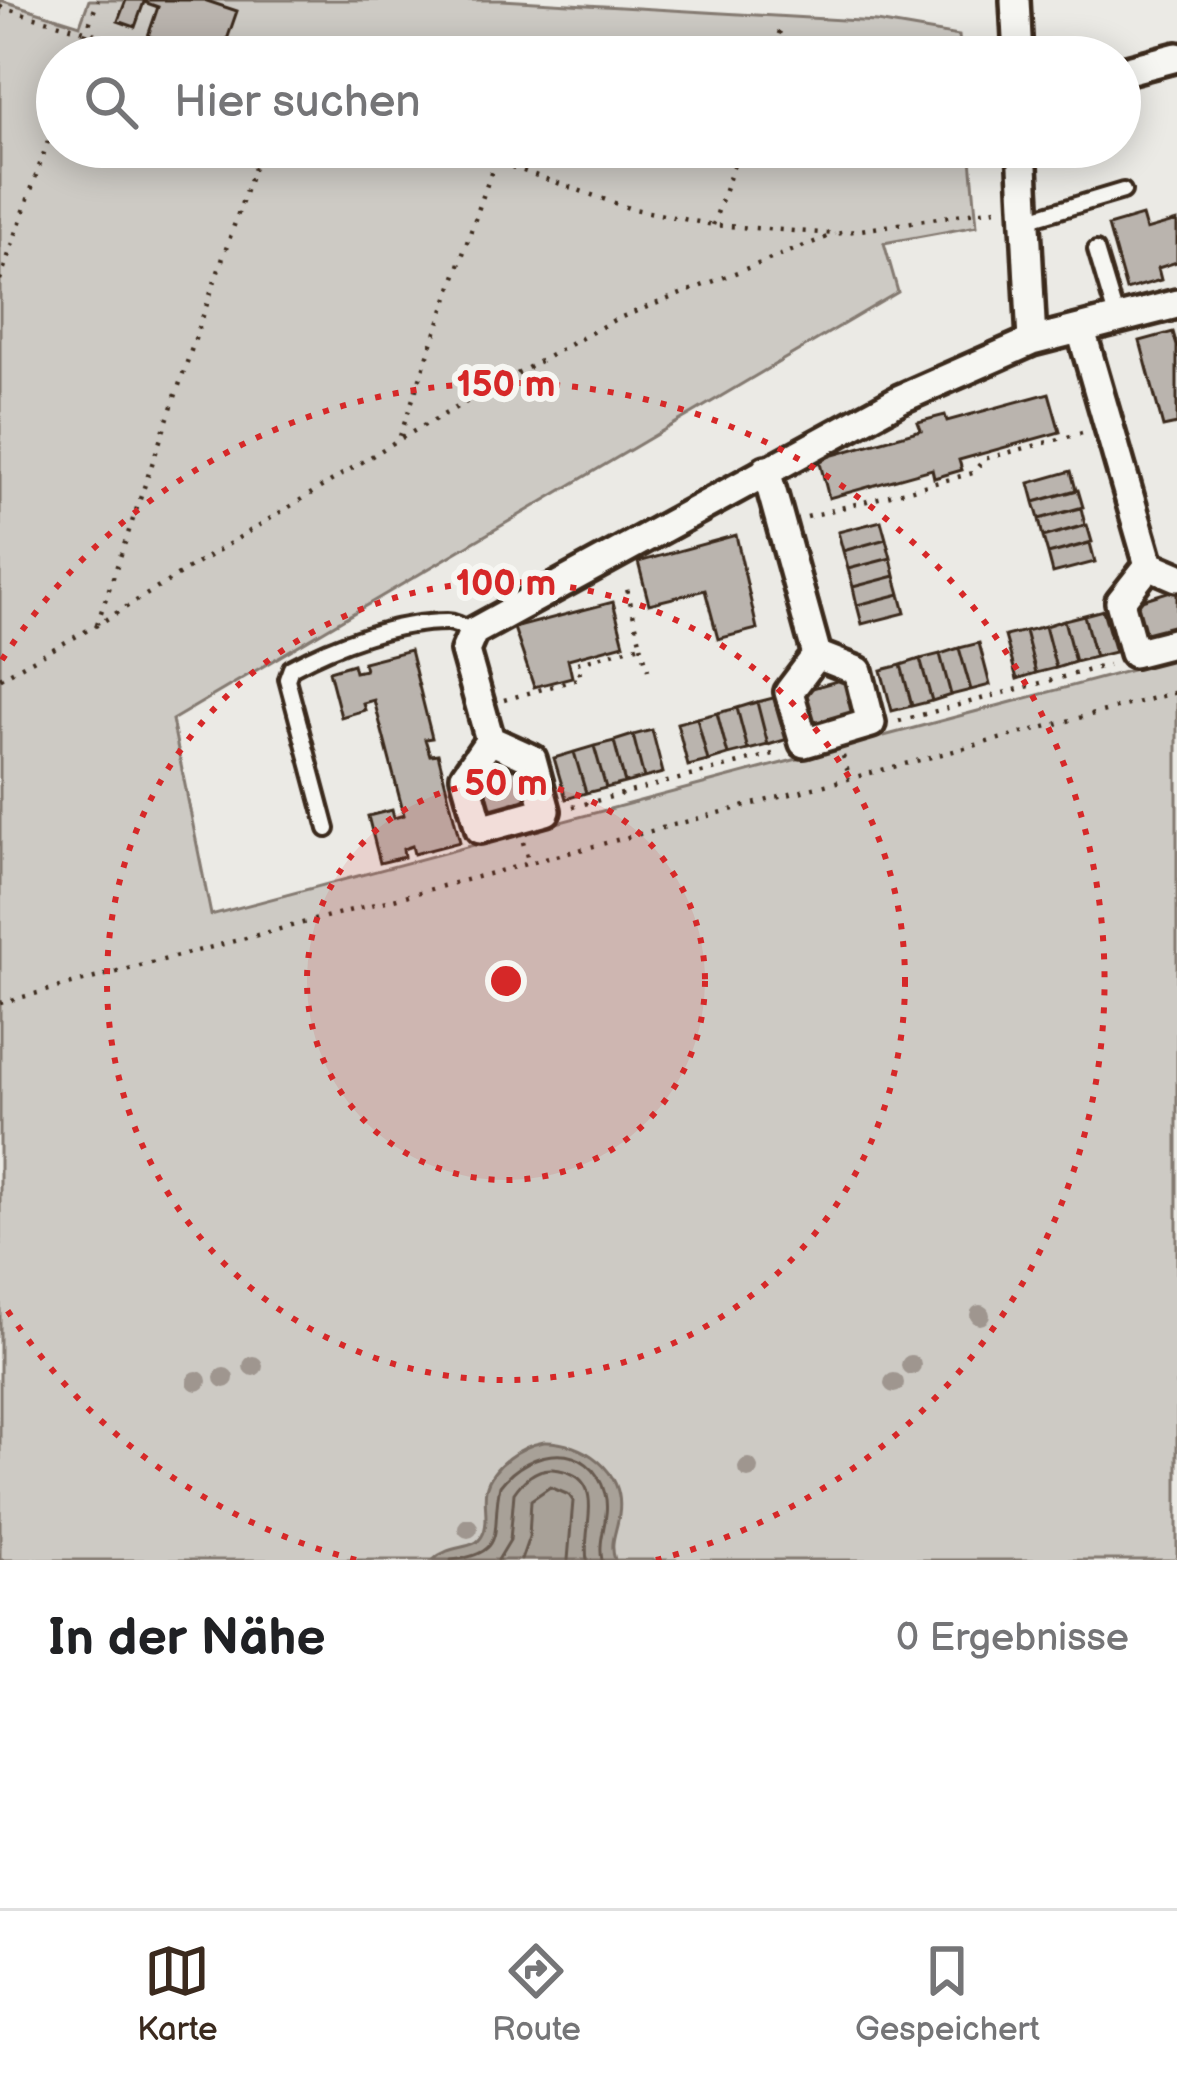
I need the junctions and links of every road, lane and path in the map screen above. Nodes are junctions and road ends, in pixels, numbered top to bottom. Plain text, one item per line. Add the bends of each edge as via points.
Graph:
1 (98, 0) edge
2 (1015, 0) edge
3 (0, 8) edge
4 (542, 26) dead end
5 (781, 28) dead end
6 (86, 33) junction
7 (85, 36) edge
8 (97, 36) edge
9 (538, 36) edge
10 (778, 36) edge
11 (1017, 36) edge
12 (1177, 57) edge
13 (1141, 66) edge
14 (39, 168) edge
15 (254, 168) edge
16 (493, 168) edge
17 (518, 168) edge
18 (733, 168) edge
19 (1023, 168) edge
20 (1123, 191) dead end
21 (1025, 212) junction
22 (713, 225) junction
23 (836, 234) junction
24 (1096, 250) dead end
25 (0, 280) edge
26 (1177, 304) edge
27 (1117, 320) junction
28 (1081, 330) junction
29 (1031, 340) junction
30 (1109, 425) junction
31 (398, 440) junction
32 (766, 470) junction
33 (781, 524) junction
34 (618, 552) junction
35 (1149, 565) junction
36 (1177, 578) edge
37 (97, 625) junction
38 (473, 632) junction
39 (1177, 642) edge
40 (641, 645) junction
41 (1134, 653) junction
42 (817, 655) junction
43 (648, 670) dead end
44 (0, 678) edge
45 (1177, 692) edge
46 (481, 707) junction
47 (871, 723) junction
48 (490, 740) junction
49 (804, 742) junction
50 (546, 811) junction
51 (327, 829) dead end
52 (0, 1004) edge

1 - 6 path
2 - 11 street
3 - 6 path
4 - 9 path
5 - 10 path
6 - 7 path
6 - 8 path
12 - 13 street
14 - 25 path
15 - 37 path
16 - 31 path
17 - 22 path via 629,208
18 - 22 path
19 - 21 street
20 - 21 lane
21 - 23 path
21 - 29 street
22 - 23 path
23 - 31 path via 614,320
24 - 27 lane
26 - 27 street
27 - 28 street
28 - 29 street
28 - 30 street
29 - 32 street
30 - 33 path
30 - 35 street
31 - 37 path
32 - 33 street
32 - 34 street
33 - 42 street
34 - 38 street
34 - 40 path
35 - 36 street
35 - 41 street via 1120,602
37 - 44 path
38 - 46 street via 465,651
38 - 51 lane via 452,621 397,629 291,668 287,679
39 - 41 street
40 - 43 path
40 - 46 path via 577,663 581,678
41 - 47 path via 932,713
42 - 47 street via 858,671
42 - 49 street via 789,692
45 - 52 path
46 - 48 street
47 - 49 street
48 - 50 street via 532,760
48 - 50 street via 465,776 480,829
49 - 50 path

